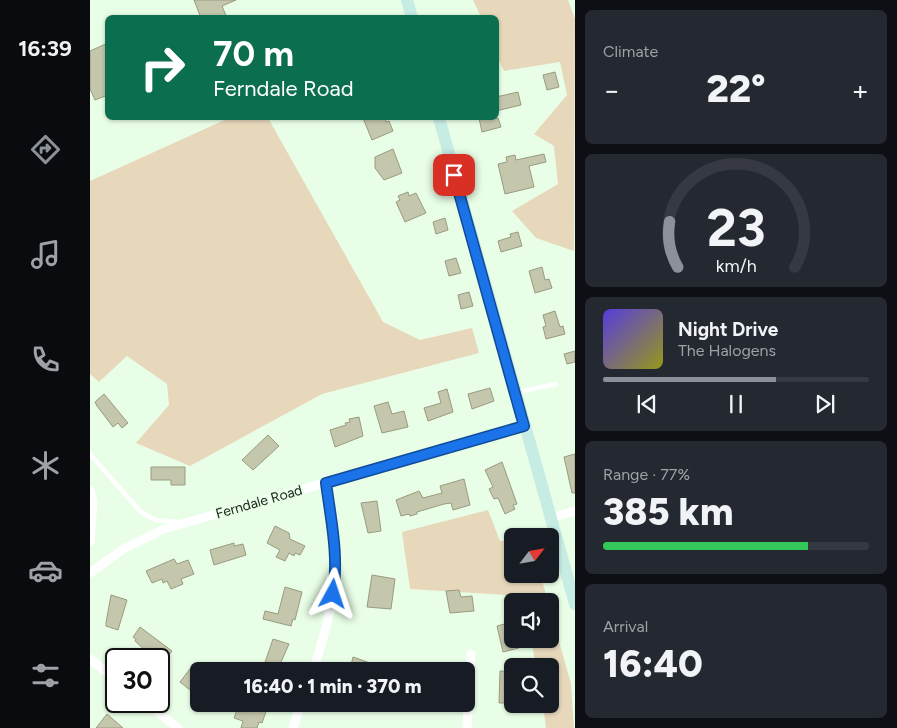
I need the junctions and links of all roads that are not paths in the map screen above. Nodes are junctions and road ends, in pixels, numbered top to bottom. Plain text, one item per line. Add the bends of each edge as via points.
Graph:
1 (407, 0) edge
2 (411, 15) edge
3 (440, 120) edge
4 (556, 384) dead end
5 (515, 393) junction
6 (524, 426) junction
7 (90, 454) edge
8 (326, 483) junction
9 (90, 490) edge
10 (574, 511) edge
11 (550, 518) junction
12 (186, 523) junction
13 (90, 542) edge
14 (90, 573) edge
15 (574, 604) edge
16 (471, 654) dead end
17 (90, 659) edge
18 (316, 662) edge
19 (105, 671) edge
20 (298, 712) edge
21 (159, 713) edge
22 (178, 728) edge
23 (293, 728) edge
24 (467, 728) edge

1 - 2 main road
3 - 5 main road
4 - 5 lane
5 - 6 main road
6 - 8 street, Ferndale Road
6 - 11 main road
7 - 12 lane via 140,511 155,520
8 - 12 street, Ferndale Road
8 - 18 street via 335,577
9 - 13 street via 93,502
10 - 11 street
11 - 15 main road
12 - 14 street, Ferndale Road via 164,529 125,548
16 - 24 street
17 - 19 street
20 - 23 street
21 - 22 street

